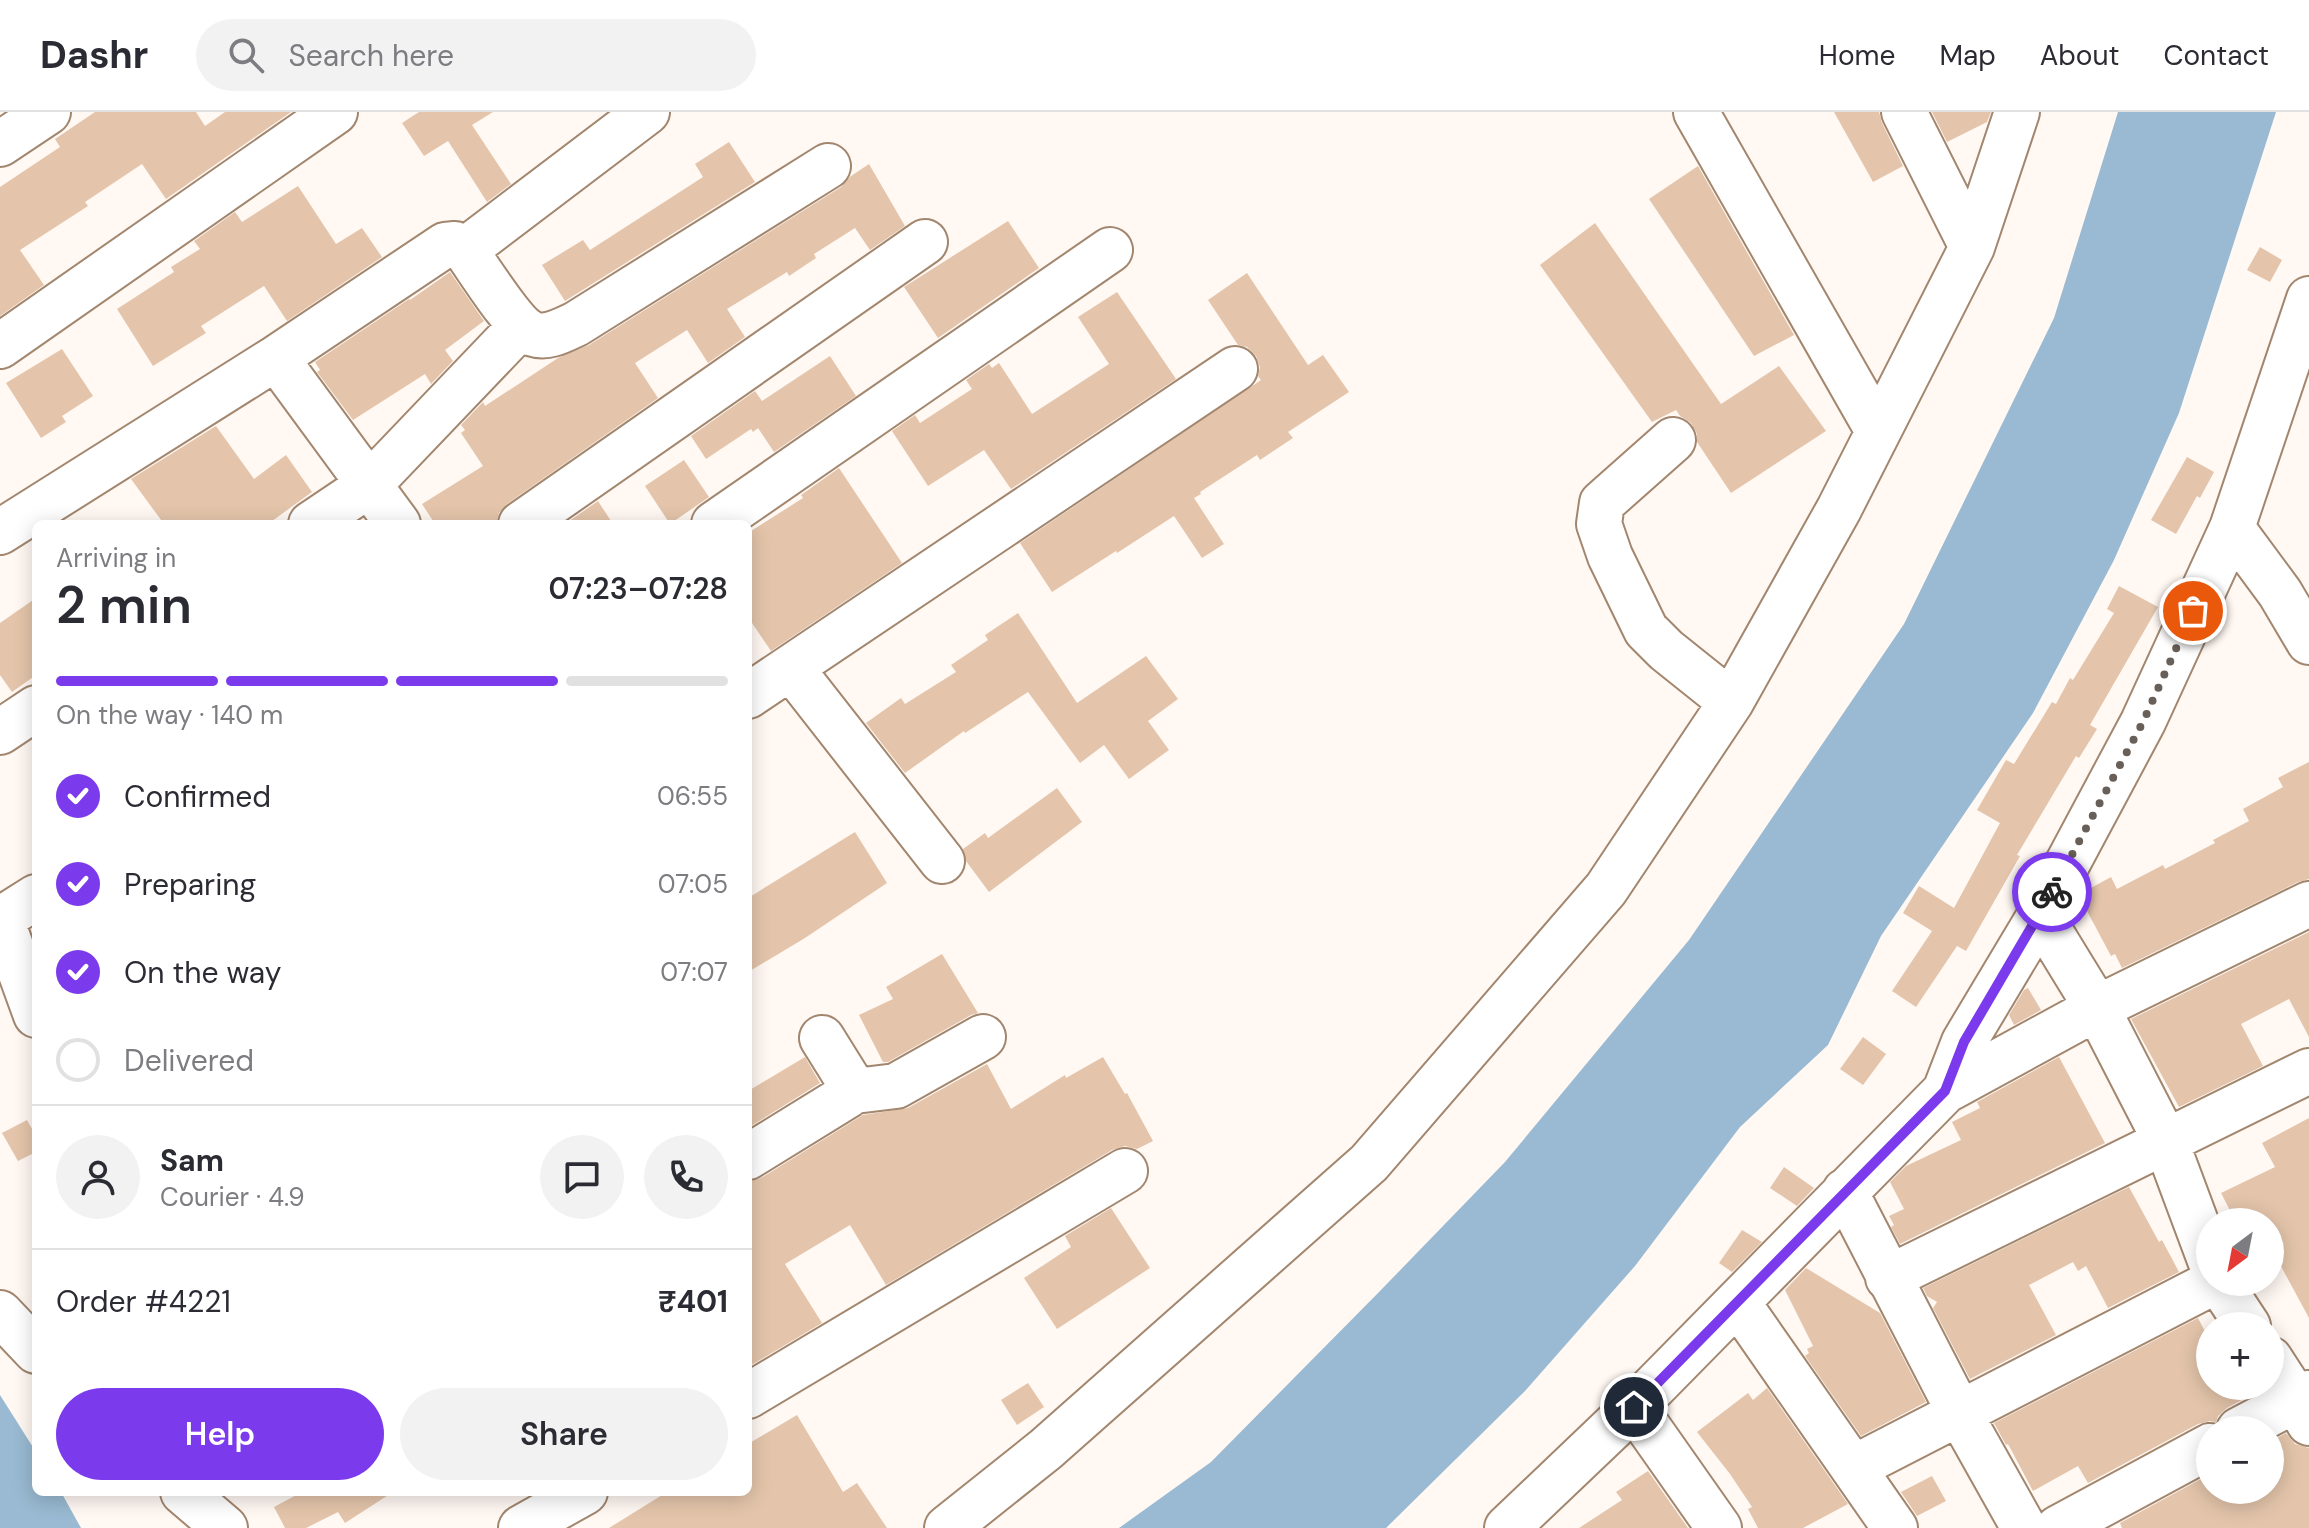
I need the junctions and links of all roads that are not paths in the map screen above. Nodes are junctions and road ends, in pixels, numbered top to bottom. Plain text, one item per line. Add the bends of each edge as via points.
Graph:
1 (48, 112) edge
2 (335, 112) edge
3 (647, 112) edge
4 (1696, 112) edge
5 (1904, 112) edge
6 (2017, 112) edge
7 (0, 144) edge
8 (828, 166) dead end
9 (925, 242) dead end
10 (1972, 247) junction
11 (465, 250) junction
12 (1110, 250) dead end
13 (2309, 299) edge
14 (520, 327) junction
15 (0, 346) edge
16 (276, 358) junction
17 (1235, 369) dead end
18 (1878, 431) junction
19 (1673, 440) dead end
20 (369, 485) junction
21 (317, 520) edge
22 (395, 520) edge
23 (527, 520) edge
24 (720, 520) edge
25 (2232, 528) junction
26 (0, 532) edge
27 (2295, 585) edge
28 (2309, 642) edge
29 (791, 668) junction
30 (752, 693) edge
31 (1731, 702) junction
32 (32, 711) edge
33 (0, 732) edge
34 (942, 861) dead end
35 (32, 899) edge
36 (2309, 904) edge
37 (2040, 915) junction
38 (0, 918) edge
39 (32, 1004) edge
40 (2097, 1008) junction
41 (983, 1037) dead end
42 (822, 1038) dead end
43 (2309, 1071) edge
44 (855, 1091) junction
45 (1945, 1091) junction
46 (2166, 1142) junction
47 (752, 1155) edge
48 (1125, 1171) dead end
49 (1845, 1191) junction
50 (2196, 1222) edge
51 (1888, 1278) junction
52 (2196, 1292) edge
53 (1738, 1303) junction
54 (0, 1313) edge
55 (32, 1347) edge
56 (2284, 1377) edge
57 (752, 1394) edge
58 (2305, 1405) edge
59 (1634, 1407) junction
60 (1960, 1414) junction
61 (2276, 1416) edge
62 (2196, 1454) edge
63 (1853, 1468) junction
64 (188, 1496) edge
65 (225, 1496) edge
66 (578, 1496) edge
67 (1526, 1522) edge
68 (225, 1528) edge
69 (233, 1528) edge
70 (521, 1528) edge
71 (947, 1528) edge
72 (1719, 1528) edge
73 (1895, 1528) edge
74 (2024, 1528) edge
75 (2058, 1528) edge

1 - 7 street
2 - 15 street
3 - 11 street
4 - 18 street
5 - 10 street
6 - 10 street
8 - 14 street via 576,324 535,335
9 - 23 street
10 - 18 street
11 - 14 street
11 - 16 street via 445,245
12 - 24 street
13 - 25 street
14 - 20 street
16 - 20 street
16 - 26 street
17 - 29 street
18 - 31 street
19 - 31 street via 1602,503 1599,524 1646,630
20 - 21 street
20 - 22 street
25 - 27 street
25 - 37 street via 2143,722
27 - 28 street
29 - 30 street
29 - 34 street
31 - 71 street via 1606,889 1369,1163 1046,1449
32 - 33 street
35 - 38 street
36 - 40 street
37 - 40 street
37 - 45 street via 1964,1042
38 - 39 street
40 - 45 street
40 - 46 street
41 - 44 street via 896,1086
42 - 44 street
43 - 46 street
44 - 47 street
45 - 49 street
46 - 50 street
46 - 51 street
48 - 57 street
49 - 51 street
49 - 53 street
51 - 60 street
52 - 60 street
53 - 59 street
53 - 63 street
54 - 55 street
56 - 58 street
58 - 61 street
59 - 67 street
59 - 72 street
60 - 63 street
60 - 74 street
62 - 75 street
63 - 73 street
64 - 68 street
65 - 69 street
66 - 70 street

